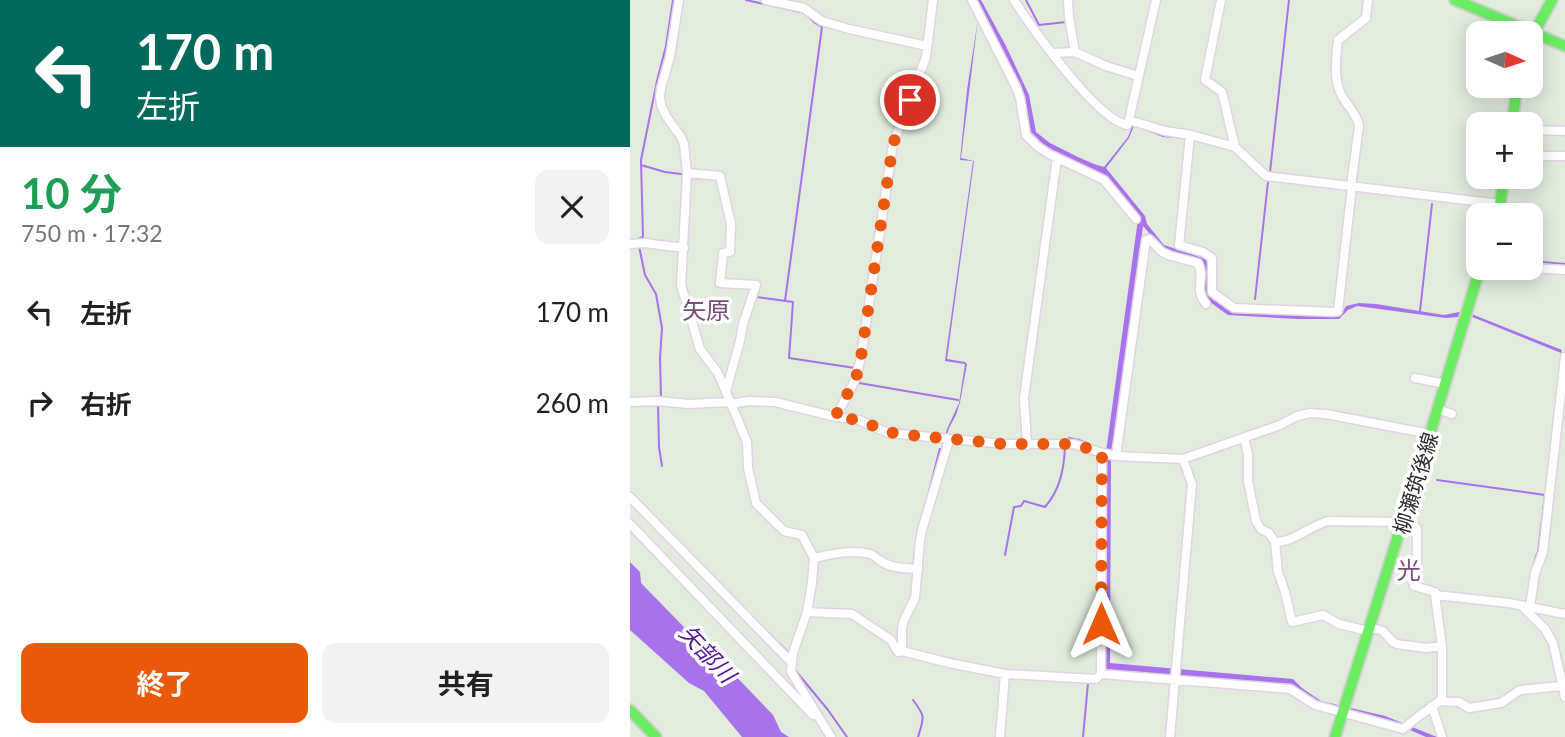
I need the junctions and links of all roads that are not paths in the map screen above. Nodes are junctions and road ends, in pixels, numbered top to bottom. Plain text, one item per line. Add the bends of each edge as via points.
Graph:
1 (679, 0) edge
2 (766, 0) edge
3 (933, 0) edge
4 (972, 0) edge
5 (1014, 0) edge
6 (1068, 0) edge
7 (1156, 0) edge
8 (1221, 0) edge
9 (1368, 0) edge
10 (1455, 0) edge
11 (1552, 0) edge
12 (1501, 21) edge
13 (1540, 21) edge
14 (1544, 39) edge
15 (928, 46) junction
16 (1565, 46) edge
17 (1075, 52) junction
18 (1053, 53) junction
19 (1138, 76) junction
20 (1129, 120) junction
21 (1543, 130) edge
22 (1565, 131) edge
23 (1190, 135) junction
24 (1235, 147) junction
25 (1543, 156) edge
26 (1565, 156) edge
27 (1057, 158) junction
28 (687, 173) junction
29 (1352, 186) junction
30 (1466, 205) edge
31 (1136, 219) dead end
32 (630, 244) edge
33 (684, 248) junction
34 (1543, 269) edge
35 (1565, 270) edge
36 (1476, 280) edge
37 (1206, 304) dead end
38 (1565, 358) edge
39 (1415, 378) dead end
40 (1445, 384) junction
41 (726, 391) junction
42 (630, 402) edge
43 (731, 403) junction
44 (1437, 409) junction
45 (1452, 414) dead end
46 (835, 417) junction
47 (1430, 434) junction
48 (1244, 438) junction
49 (949, 440) junction
50 (1027, 445) junction
51 (1102, 453) junction
52 (1116, 456) junction
53 (1183, 459) junction
54 (630, 497) edge
55 (1402, 522) junction
56 (630, 524) edge
57 (1275, 542) junction
58 (814, 558) junction
59 (918, 569) junction
60 (1435, 595) junction
61 (1526, 607) junction
62 (807, 611) junction
63 (1565, 614) edge
64 (1368, 629) junction
65 (1442, 646) junction
66 (902, 651) junction
67 (792, 663) junction
68 (1005, 674) junction
69 (1101, 674) junction
70 (1175, 675) junction
71 (1563, 686) junction
72 (1565, 697) edge
73 (1436, 704) junction
74 (630, 710) edge
75 (1344, 710) junction
76 (821, 722) junction
77 (656, 737) edge
78 (831, 737) edge
79 (1000, 737) edge
80 (1170, 737) edge
81 (1335, 737) edge
82 (1442, 737) edge

1 - 28 street via 660,97 684,144
2 - 15 street via 804,8 822,21 849,29
3 - 15 street
4 - 27 street via 1016,87 1026,135
5 - 18 street
6 - 17 street
7 - 19 street
8 - 24 street via 1205,79 1222,92
9 - 29 street via 1366,18 1339,40 1337,51 1338,89 1359,126
10 - 12 main road
11 - 13 main road
14 - 16 main road
15 - 46 street via 893,144 856,378
17 - 18 street
17 - 19 street
18 - 20 street via 1105,114 1121,124 1127,125
19 - 20 street
20 - 23 street
21 - 22 street
23 - 24 street
23 - 29 street via 1179,245 1212,258 1212,292 1234,308 1338,311
24 - 29 street via 1266,176
25 - 26 street
27 - 31 street via 1104,180
27 - 50 street via 1024,398
28 - 33 street
28 - 41 street via 720,176 731,224 730,252 723,253 720,283 756,285
29 - 30 street
32 - 33 street
33 - 41 street via 681,285 700,349
34 - 35 street
36 - 40 main road, 柳瀬筑後線
37 - 52 street via 1200,294 1200,265 1162,252 1146,240
38 - 61 street via 1543,552
39 - 40 street
40 - 44 main road, 柳瀬筑後線
41 - 43 street
42 - 43 street
43 - 46 street via 775,402
43 - 58 street via 747,442 756,503 785,531 802,535
44 - 45 street
44 - 47 main road, 柳瀬筑後線
46 - 49 street via 888,432
47 - 48 street via 1310,413
47 - 55 main road, 柳瀬筑後線
48 - 53 street
48 - 57 street via 1256,521
49 - 50 street
49 - 59 street via 922,530
50 - 51 street via 1074,444
51 - 52 street
51 - 69 street
52 - 53 street
53 - 70 street via 1192,484
54 - 67 street
55 - 57 street via 1328,521
55 - 60 street via 1417,529 1414,586
55 - 64 main road, 柳瀬筑後線
56 - 76 street
57 - 64 street via 1292,622 1323,615 1339,624
58 - 59 street via 859,552 885,564
58 - 62 street
59 - 66 street via 915,598 902,628
60 - 61 street
60 - 65 street
61 - 63 street
61 - 71 street via 1553,643
62 - 66 street via 852,614
62 - 67 street
64 - 65 street via 1383,631 1397,644
64 - 75 main road, 柳瀬筑後線
65 - 73 street via 1442,697
66 - 68 street
67 - 76 street via 791,671
68 - 69 street via 1096,679
68 - 79 street
69 - 70 street
70 - 75 street via 1290,690 1315,705
70 - 80 street
71 - 72 street
71 - 73 street via 1520,690 1501,703 1469,708 1459,702
73 - 75 street via 1407,726
73 - 82 street
74 - 77 main road
75 - 81 main road, 柳瀬筑後線
76 - 78 street

